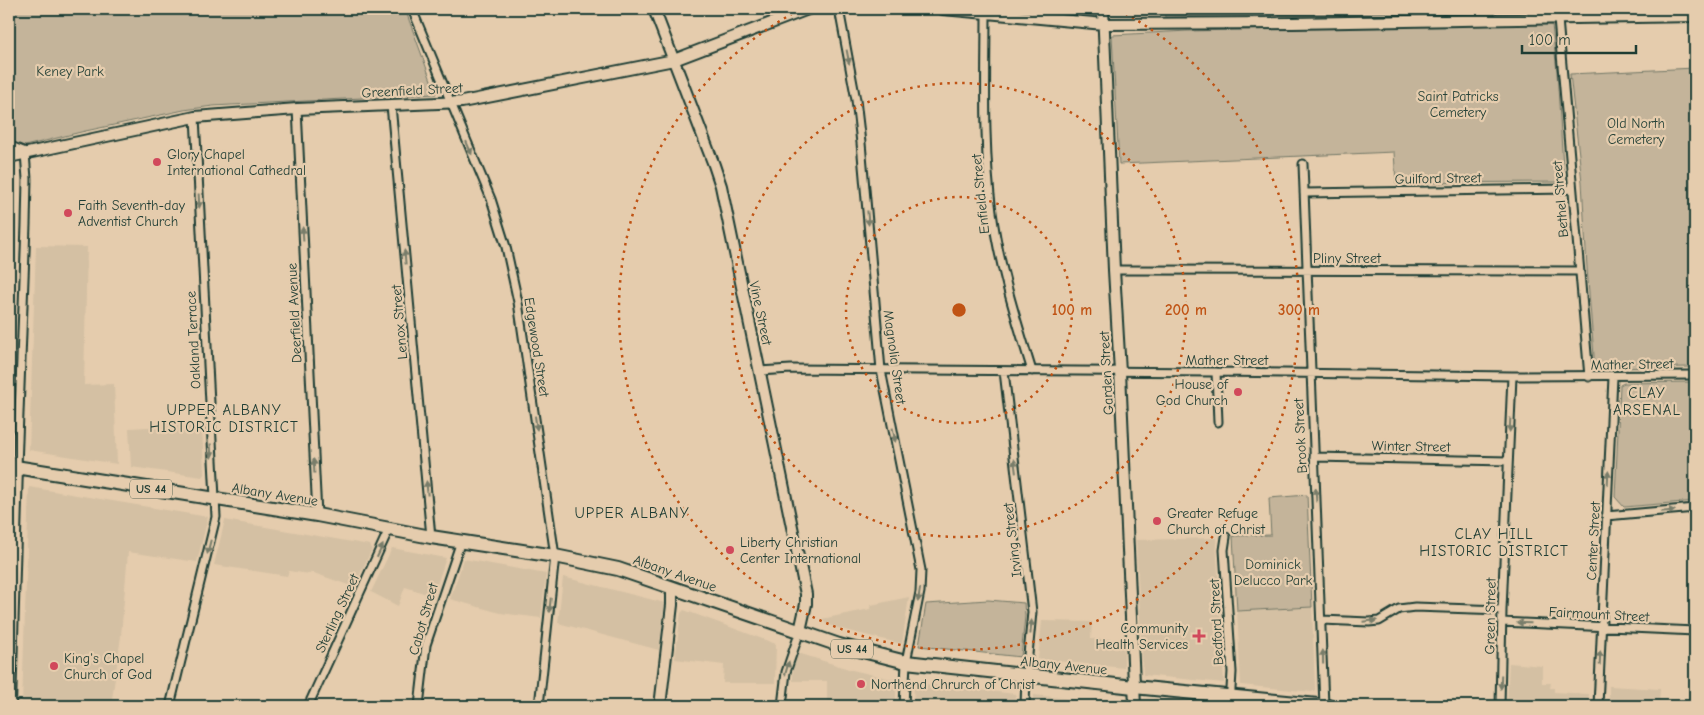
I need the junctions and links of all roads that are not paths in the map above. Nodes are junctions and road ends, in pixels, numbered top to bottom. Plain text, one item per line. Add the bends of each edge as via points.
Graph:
1 (412, 9) edge
2 (654, 9) edge
3 (808, 9) edge
4 (839, 9) edge
5 (943, 9) edge
6 (1103, 9) edge
7 (986, 11) edge
8 (1695, 16) edge
9 (1558, 19) junction
10 (1104, 24) junction
11 (674, 60) junction
12 (450, 103) junction
13 (391, 105) junction
14 (297, 109) junction
15 (195, 118) junction
16 (9, 147) edge
17 (25, 153) junction
18 (9, 157) edge
19 (1303, 164) dead end
20 (1572, 189) junction
21 (1304, 193) junction
22 (1114, 270) junction
23 (1306, 270) junction
24 (1579, 271) junction
25 (881, 370) junction
26 (759, 371) junction
27 (1004, 371) junction
28 (1032, 371) junction
29 (1120, 372) junction
30 (1216, 372) junction
31 (1310, 373) junction
32 (1695, 375) edge
33 (1512, 376) junction
34 (1588, 377) junction
35 (1613, 377) junction
36 (1218, 422) dead end
37 (1314, 457) junction
38 (1508, 461) junction
39 (13, 467) edge
40 (215, 499) junction
41 (1695, 508) edge
42 (317, 515) junction
43 (1606, 516) junction
44 (389, 529) junction
45 (431, 537) junction
46 (1226, 537) dead end
47 (461, 541) junction
48 (555, 556) junction
49 (672, 588) junction
50 (1502, 610) junction
51 (1322, 620) junction
52 (1502, 622) junction
53 (1601, 626) junction
54 (800, 630) junction
55 (1695, 631) edge
56 (906, 662) junction
57 (1026, 676) junction
58 (1134, 687) junction
59 (1230, 701) edge
60 (10, 706) edge
61 (170, 706) edge
62 (308, 706) edge
63 (419, 706) edge
64 (539, 706) edge
65 (660, 706) edge
66 (782, 706) edge
67 (904, 706) edge
68 (1026, 706) edge
69 (1135, 706) edge
70 (1324, 706) edge
71 (1328, 706) edge
72 (1500, 706) edge
73 (1598, 706) edge

1 - 12 street, Edgewood Street
2 - 11 street, Vine Street
3 - 11 street, Greenfield Street
4 -> 25 street, Magnolia Street via 859,124
5 - 7 street
6 - 10 street, Garden Street
7 - 10 street
7 - 28 street, Enfield Street via 987,160 992,213 1008,292
8 - 9 street
9 - 10 street
9 - 20 street, Bethel Street
10 - 22 street, Garden Street
11 - 12 street, Greenfield Street
11 - 26 street, Vine Street via 718,176
12 - 13 street, Greenfield Street
12 -> 48 street, Edgewood Street via 491,199 506,247 518,302
13 - 14 street, Greenfield Street
45 -> 13 street, Lenox Street
14 - 15 street, Greenfield Street
42 -> 14 street, Deerfield Avenue
15 - 17 street, Greenfield Street
15 -> 40 street, Oakland Terrace
16 - 17 street
17 - 18 street, Greenfield Street
17 - 39 street via 27,188
19 - 21 street, Brook Street
20 - 21 street, Guilford Street
20 - 24 street, Bethel Street
21 - 23 street, Brook Street
22 - 23 street, Pliny Street
22 - 29 street, Garden Street
23 - 24 street, Pliny Street
23 - 31 street, Brook Street
24 - 34 street, Bethel Street
25 - 26 street, Mather Street
25 - 27 street, Mather Street
25 -> 56 street, Magnolia Street via 921,570 920,592
26 - 54 street, Vine Street via 806,599
27 - 28 street, Mather Street
57 -> 27 street, Irving Street via 1032,612
28 - 29 street, Mather Street
29 - 30 street, Mather Street
29 - 58 street, Garden Street
30 - 31 street, Mather Street
30 - 36 street
31 - 33 street, Mather Street
31 - 37 street, Brook Street
32 - 35 street, Mather Street
33 - 34 street, Mather Street
33 -> 38 street, Green Street
34 - 35 street, Mather Street
43 -> 35 street, Center Street
37 - 38 street, Winter Street
51 -> 37 street, Brook Street
38 - 50 street, Green Street
39 - 40 highway, Albany Avenue / US 44
39 - 60 street
40 - 42 highway, Albany Avenue / US 44
40 -> 61 street, Oakland Terrace via 215,524
43 -> 41 street
42 - 44 highway, Albany Avenue / US 44
43 - 53 street, Center Street
44 - 45 highway, Albany Avenue / US 44
62 -> 44 street, Sterling Street
45 - 47 highway, Albany Avenue / US 44
46 - 59 street, Bedford Street via 1232,677
47 - 48 highway, Albany Avenue / US 44
47 - 63 street, Cabot Street via 426,645
48 - 49 highway, Albany Avenue / US 44 via 618,569
48 -> 64 street, Edgewood Street
49 - 54 highway, Albany Avenue / US 44
49 - 65 street
51 -> 50 street via 1369,622 1400,609 1414,607
50 - 52 street, Green Street
70 -> 51 street, Brook Street
53 -> 52 street, Fairmount Street
52 -> 72 street, Green Street
53 - 55 street, Fairmount Street
73 -> 53 street, Center Street
54 - 56 highway, Albany Avenue / US 44 via 852,649
66 -> 54 street via 786,672
56 - 57 highway, Albany Avenue / US 44
56 - 67 street, Magnolia Street
57 - 58 highway, Albany Avenue / US 44
57 - 68 street, Irving Street
58 - 59 highway, Albany Avenue / US 44
58 - 69 street, Garden Street
59 - 70 highway, Albany Avenue / US 44
70 - 71 highway, Albany Avenue / US 44

